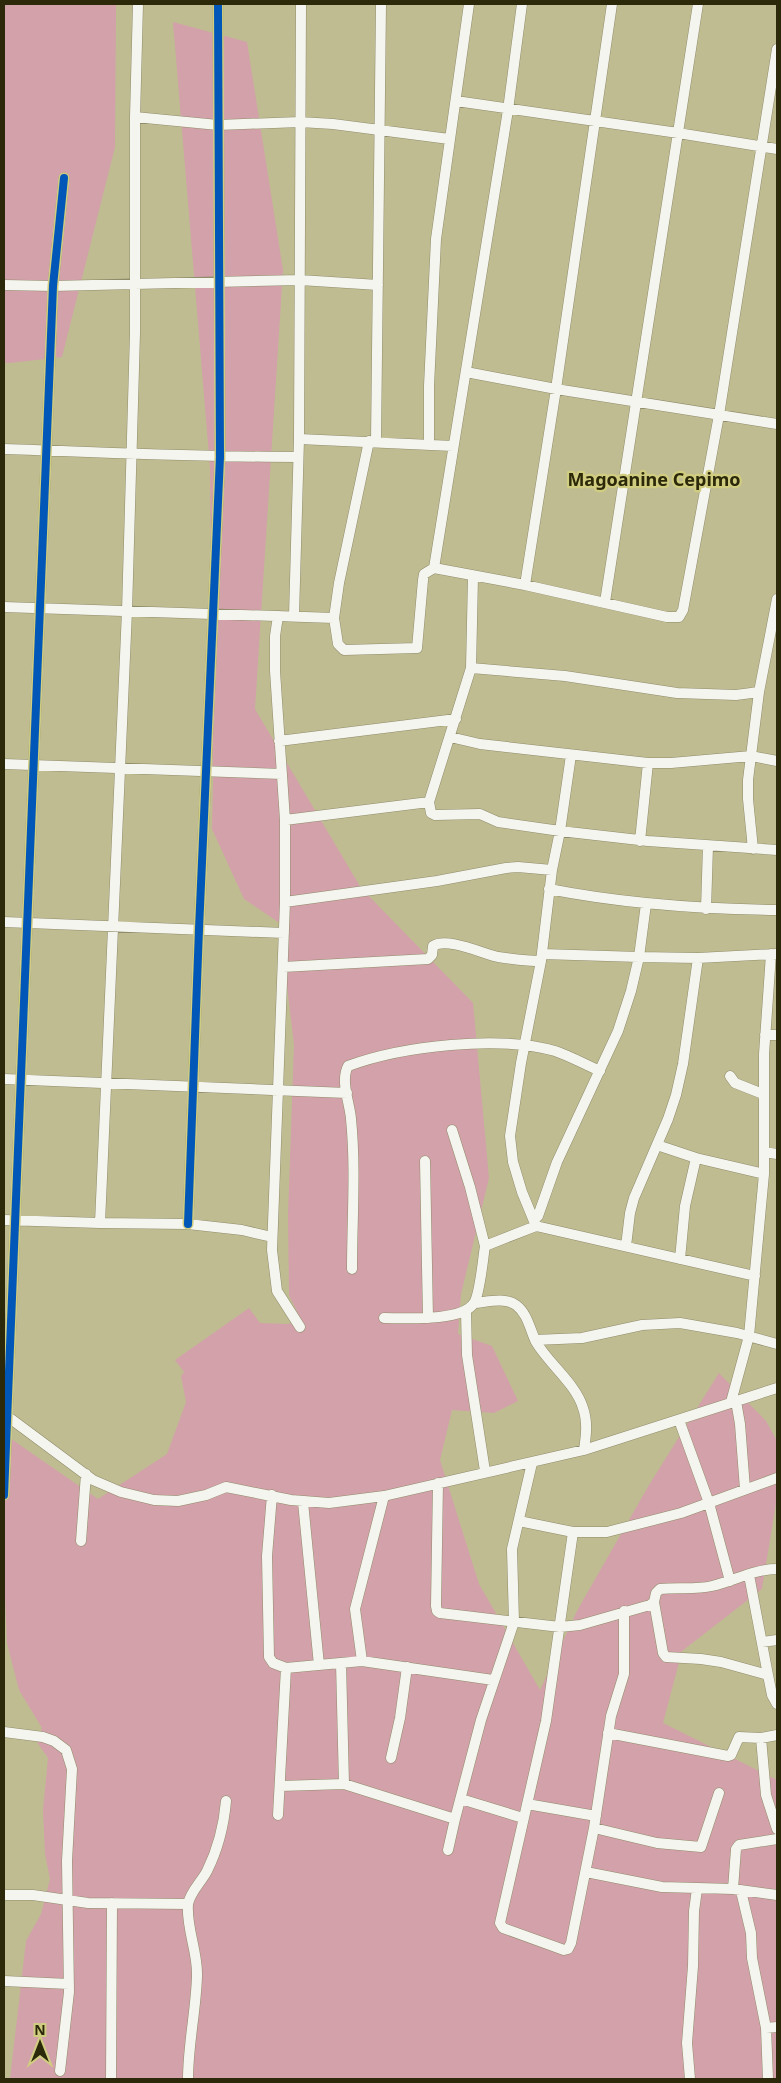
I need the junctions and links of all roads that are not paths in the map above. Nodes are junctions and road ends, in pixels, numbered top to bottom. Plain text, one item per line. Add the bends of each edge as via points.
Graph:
1 (138, 4) edge
2 (218, 4) edge
3 (301, 4) edge
4 (381, 4) edge
5 (469, 4) edge
6 (522, 4) edge
7 (612, 4) edge
8 (698, 4) edge
9 (777, 49) edge
10 (456, 101) junction
11 (508, 110) junction
12 (135, 117) junction
13 (300, 122) junction
14 (595, 122) junction
15 (218, 125) junction
16 (380, 129) junction
17 (678, 133) junction
18 (449, 139) junction
19 (763, 147) junction
20 (777, 149) edge
21 (64, 178) dead end
22 (300, 280) junction
23 (219, 282) junction
24 (4, 285) edge
25 (136, 285) junction
26 (53, 286) junction
27 (378, 286) junction
28 (466, 372) junction
29 (556, 389) junction
30 (636, 402) junction
31 (720, 415) junction
32 (777, 424) edge
33 (299, 439) junction
34 (372, 441) junction
35 (429, 444) junction
36 (453, 446) junction
37 (4, 449) edge
38 (48, 451) junction
39 (131, 452) junction
40 (220, 457) junction
41 (298, 457) junction
42 (434, 568) junction
43 (473, 577) junction
44 (524, 585) junction
45 (777, 598) edge
46 (605, 602) junction
47 (4, 607) edge
48 (40, 608) junction
49 (127, 611) junction
50 (213, 614) junction
51 (278, 616) junction
52 (294, 616) junction
53 (334, 618) junction
54 (471, 668) junction
55 (759, 692) junction
56 (456, 719) junction
57 (450, 737) junction
58 (279, 741) junction
59 (571, 755) junction
60 (752, 756) junction
61 (777, 761) edge
62 (648, 762) junction
63 (4, 764) edge
64 (34, 765) junction
65 (119, 767) junction
66 (206, 772) junction
67 (282, 774) junction
68 (429, 802) junction
69 (285, 820) junction
70 (560, 831) junction
71 (640, 840) junction
72 (708, 846) junction
73 (753, 849) junction
74 (777, 850) edge
75 (552, 870) junction
76 (550, 889) junction
77 (285, 902) junction
78 (646, 904) junction
79 (706, 909) junction
80 (777, 910) edge
81 (4, 922) edge
82 (28, 924) junction
83 (113, 925) junction
84 (198, 930) junction
85 (284, 933) junction
86 (774, 954) edge
87 (639, 957) junction
88 (541, 958) junction
89 (698, 958) junction
90 (283, 967) junction
91 (765, 1035) junction
92 (777, 1036) edge
93 (525, 1045) junction
94 (600, 1072) junction
95 (730, 1076) dead end
96 (4, 1079) edge
97 (22, 1080) junction
98 (105, 1082) junction
99 (193, 1087) junction
100 (278, 1090) junction
101 (348, 1093) junction
102 (763, 1094) junction
103 (452, 1130) dead end
104 (657, 1144) junction
105 (764, 1152) junction
106 (777, 1154) edge
107 (696, 1158) junction
108 (425, 1161) dead end
109 (764, 1174) junction
110 (4, 1220) edge
111 (16, 1220) junction
112 (535, 1223) junction
113 (100, 1224) junction
114 (188, 1224) junction
115 (272, 1237) junction
116 (485, 1246) junction
117 (626, 1246) junction
118 (680, 1259) junction
119 (352, 1269) dead end
120 (755, 1276) junction
121 (475, 1303) junction
122 (466, 1311) junction
123 (384, 1318) dead end
124 (428, 1318) junction
125 (300, 1327) dead end
126 (749, 1336) junction
127 (535, 1340) junction
128 (777, 1344) edge
129 (777, 1388) edge
130 (734, 1402) junction
131 (5, 1416) edge
132 (679, 1420) junction
133 (584, 1450) junction
134 (532, 1462) junction
135 (486, 1471) junction
136 (86, 1474) junction
137 (777, 1478) edge
138 (438, 1483) junction
139 (745, 1489) junction
140 (4, 1495) edge
141 (272, 1495) junction
142 (384, 1496) junction
143 (303, 1502) junction
144 (709, 1503) junction
145 (519, 1521) junction
146 (573, 1532) junction
147 (80, 1541) dead end
148 (777, 1569) edge
149 (749, 1575) junction
150 (730, 1582) junction
151 (654, 1602) junction
152 (624, 1611) junction
153 (514, 1622) junction
154 (560, 1628) junction
155 (777, 1640) edge
156 (762, 1642) junction
157 (362, 1661) junction
158 (341, 1663) junction
159 (320, 1665) junction
160 (407, 1667) junction
161 (286, 1668) junction
162 (768, 1675) junction
163 (493, 1680) junction
164 (777, 1704) edge
165 (4, 1732) edge
166 (608, 1733) junction
167 (777, 1735) edge
168 (761, 1738) junction
169 (391, 1758) dead end
170 (344, 1784) junction
171 (280, 1786) junction
172 (719, 1793) dead end
173 (461, 1799) junction
174 (226, 1800) dead end
175 (528, 1804) junction
176 (278, 1815) dead end
177 (596, 1816) junction
178 (523, 1818) junction
179 (455, 1819) junction
180 (594, 1828) junction
181 (777, 1828) edge
182 (777, 1839) edge
183 (448, 1850) dead end
184 (586, 1872) junction
185 (697, 1889) junction
186 (737, 1890) junction
187 (4, 1894) edge
188 (777, 1895) edge
189 (67, 1900) junction
190 (112, 1903) junction
191 (188, 1904) junction
192 (4, 1981) edge
193 (69, 1984) junction
194 (777, 2027) edge
195 (766, 2028) junction
196 (60, 2071) dead end
197 (111, 2079) edge
198 (188, 2079) edge
199 (690, 2079) edge
200 (768, 2079) edge

1 - 12 street
2 - 15 street
3 - 13 street
4 - 16 street
5 - 10 street
6 - 11 street
7 - 14 street
8 - 17 street
9 - 19 street
10 - 11 street
10 - 18 street
11 - 14 street
11 - 28 street
12 - 15 street
12 - 25 street
13 - 15 street
13 - 16 street
13 - 22 street
14 - 17 street
14 - 29 street
15 - 23 street
16 - 18 street
16 - 27 street
17 - 19 street
17 - 30 street
18 - 35 street via 436,238
19 - 20 street
19 - 31 street
21 - 26 street
22 - 23 street
22 - 27 street
22 - 33 street
23 - 25 street
23 - 40 street
24 - 26 street
25 - 26 street
25 - 39 street
26 - 38 street
27 - 34 street
28 - 29 street
28 - 36 street
29 - 30 street
29 - 44 street
30 - 31 street
30 - 46 street
31 - 32 street
31 - 46 street via 682,614 667,617
33 - 34 street
33 - 41 street
34 - 35 street
34 - 53 street
35 - 36 street
36 - 42 street
37 - 38 street
38 - 39 street
38 - 48 street
39 - 40 street
39 - 49 street
40 - 41 street
40 - 50 street
41 - 52 street
42 - 43 street
42 - 53 street via 424,574 417,648 344,650 338,644
43 - 44 street
43 - 54 street
44 - 46 street
45 - 55 street
47 - 48 street
48 - 49 street
48 - 64 street
49 - 50 street
49 - 65 street
50 - 51 street
50 - 66 street
51 - 52 street
51 - 58 street via 275,671
52 - 53 street
54 - 55 street via 565,676 677,693 736,695
54 - 56 street
55 - 60 street
56 - 57 street
56 - 58 street
57 - 59 street via 480,744
57 - 68 street
58 - 67 street
59 - 62 street
59 - 70 street
60 - 61 street
60 - 62 street
60 - 73 street via 748,799
62 - 71 street
63 - 64 street
64 - 65 street
64 - 82 street
65 - 66 street
65 - 83 street
66 - 67 street
66 - 84 street
67 - 69 street
68 - 69 street
68 - 70 street via 434,815 480,814 498,822
69 - 77 street
70 - 71 street
70 - 75 street
71 - 72 street
72 - 73 street
72 - 79 street
73 - 74 street
75 - 76 street
75 - 77 street via 506,868
76 - 78 street
76 - 88 street
77 - 85 street
78 - 79 street
78 - 87 street
79 - 80 street
81 - 82 street
82 - 83 street
82 - 97 street
83 - 84 street
83 - 98 street
84 - 85 street
84 - 99 street
85 - 90 street
86 - 89 street
86 - 91 street
87 - 88 street
87 - 89 street
87 - 94 street via 624,1014
88 - 90 street via 495,956 438,944 433,946 428,959
88 - 93 street
89 - 104 street via 683,1064 673,1103
90 - 100 street
91 - 92 street
91 - 102 street
93 - 94 street via 556,1052
93 - 101 street via 481,1043 418,1049 361,1062 348,1066 346,1070
93 - 112 street via 510,1144 522,1192
94 - 112 street via 557,1162
95 - 102 street via 735,1082
96 - 97 street
97 - 98 street
97 - 111 street
98 - 99 street
98 - 113 street
99 - 100 street
99 - 114 street
100 - 101 street
100 - 115 street
101 - 119 street via 353,1148
102 - 105 street
103 - 116 street
104 - 107 street
104 - 117 street via 630,1213
105 - 106 street
105 - 109 street
107 - 109 street
107 - 118 street via 685,1206
108 - 124 street
109 - 120 street
110 - 111 street
111 - 113 street
111 - 131 street
112 - 116 street
112 - 117 street
113 - 114 street
114 - 115 street
115 - 125 street via 277,1290
116 - 121 street
117 - 118 street
118 - 120 street
120 - 126 street
121 - 122 street
121 - 127 street via 505,1301 515,1304 526,1318
122 - 124 street
122 - 135 street via 467,1355
123 - 124 street
126 - 127 street via 701,1326 660,1323 582,1338
126 - 128 street
126 - 130 street
127 - 133 street via 583,1406
129 - 130 street
130 - 132 street
130 - 139 street via 740,1424
131 - 136 street
131 - 140 street
132 - 133 street
132 - 144 street
133 - 134 street
134 - 135 street
134 - 145 street
135 - 138 street
136 - 141 street via 121,1492 154,1500 178,1501 206,1496 226,1487
136 - 147 street
137 - 139 street
138 - 142 street
138 - 153 street via 437,1611
139 - 144 street
141 - 143 street
141 - 161 street via 267,1556 269,1657 273,1663
142 - 143 street via 329,1503
142 - 157 street via 354,1609
143 - 159 street
144 - 146 street via 608,1532
144 - 150 street
145 - 146 street
145 - 153 street via 511,1561
146 - 154 street
148 - 149 street
149 - 150 street
149 - 156 street
150 - 151 street via 699,1588 660,1589
151 - 152 street
151 - 162 street via 666,1657 721,1662
152 - 154 street
152 - 166 street via 624,1674
153 - 154 street
153 - 163 street
154 - 175 street via 546,1721
155 - 156 street
156 - 162 street
157 - 158 street
157 - 160 street
158 - 159 street
158 - 170 street
159 - 161 street
160 - 163 street
160 - 169 street
161 - 171 street
162 - 164 street
163 - 173 street
165 - 189 street via 43,1737 66,1750 72,1768
166 - 168 street via 728,1756 739,1737
166 - 177 street
167 - 168 street
168 - 181 street via 766,1795
170 - 171 street
170 - 179 street
171 - 176 street
172 - 180 street via 701,1847 657,1843
173 - 178 street
173 - 179 street
174 - 191 street via 217,1845
175 - 177 street
175 - 178 street
177 - 180 street
178 - 184 street via 500,1922 503,1928 568,1949
179 - 183 street
180 - 184 street
182 - 186 street via 739,1844 736,1849
184 - 185 street via 662,1887
185 - 186 street
185 - 199 street via 686,2042
186 - 188 street
186 - 195 street via 752,1933 752,1958
187 - 189 street
189 - 190 street
189 - 193 street
190 - 191 street
190 - 197 street
191 - 198 street via 197,1974
192 - 193 street
193 - 196 street
194 - 195 street
195 - 200 street

